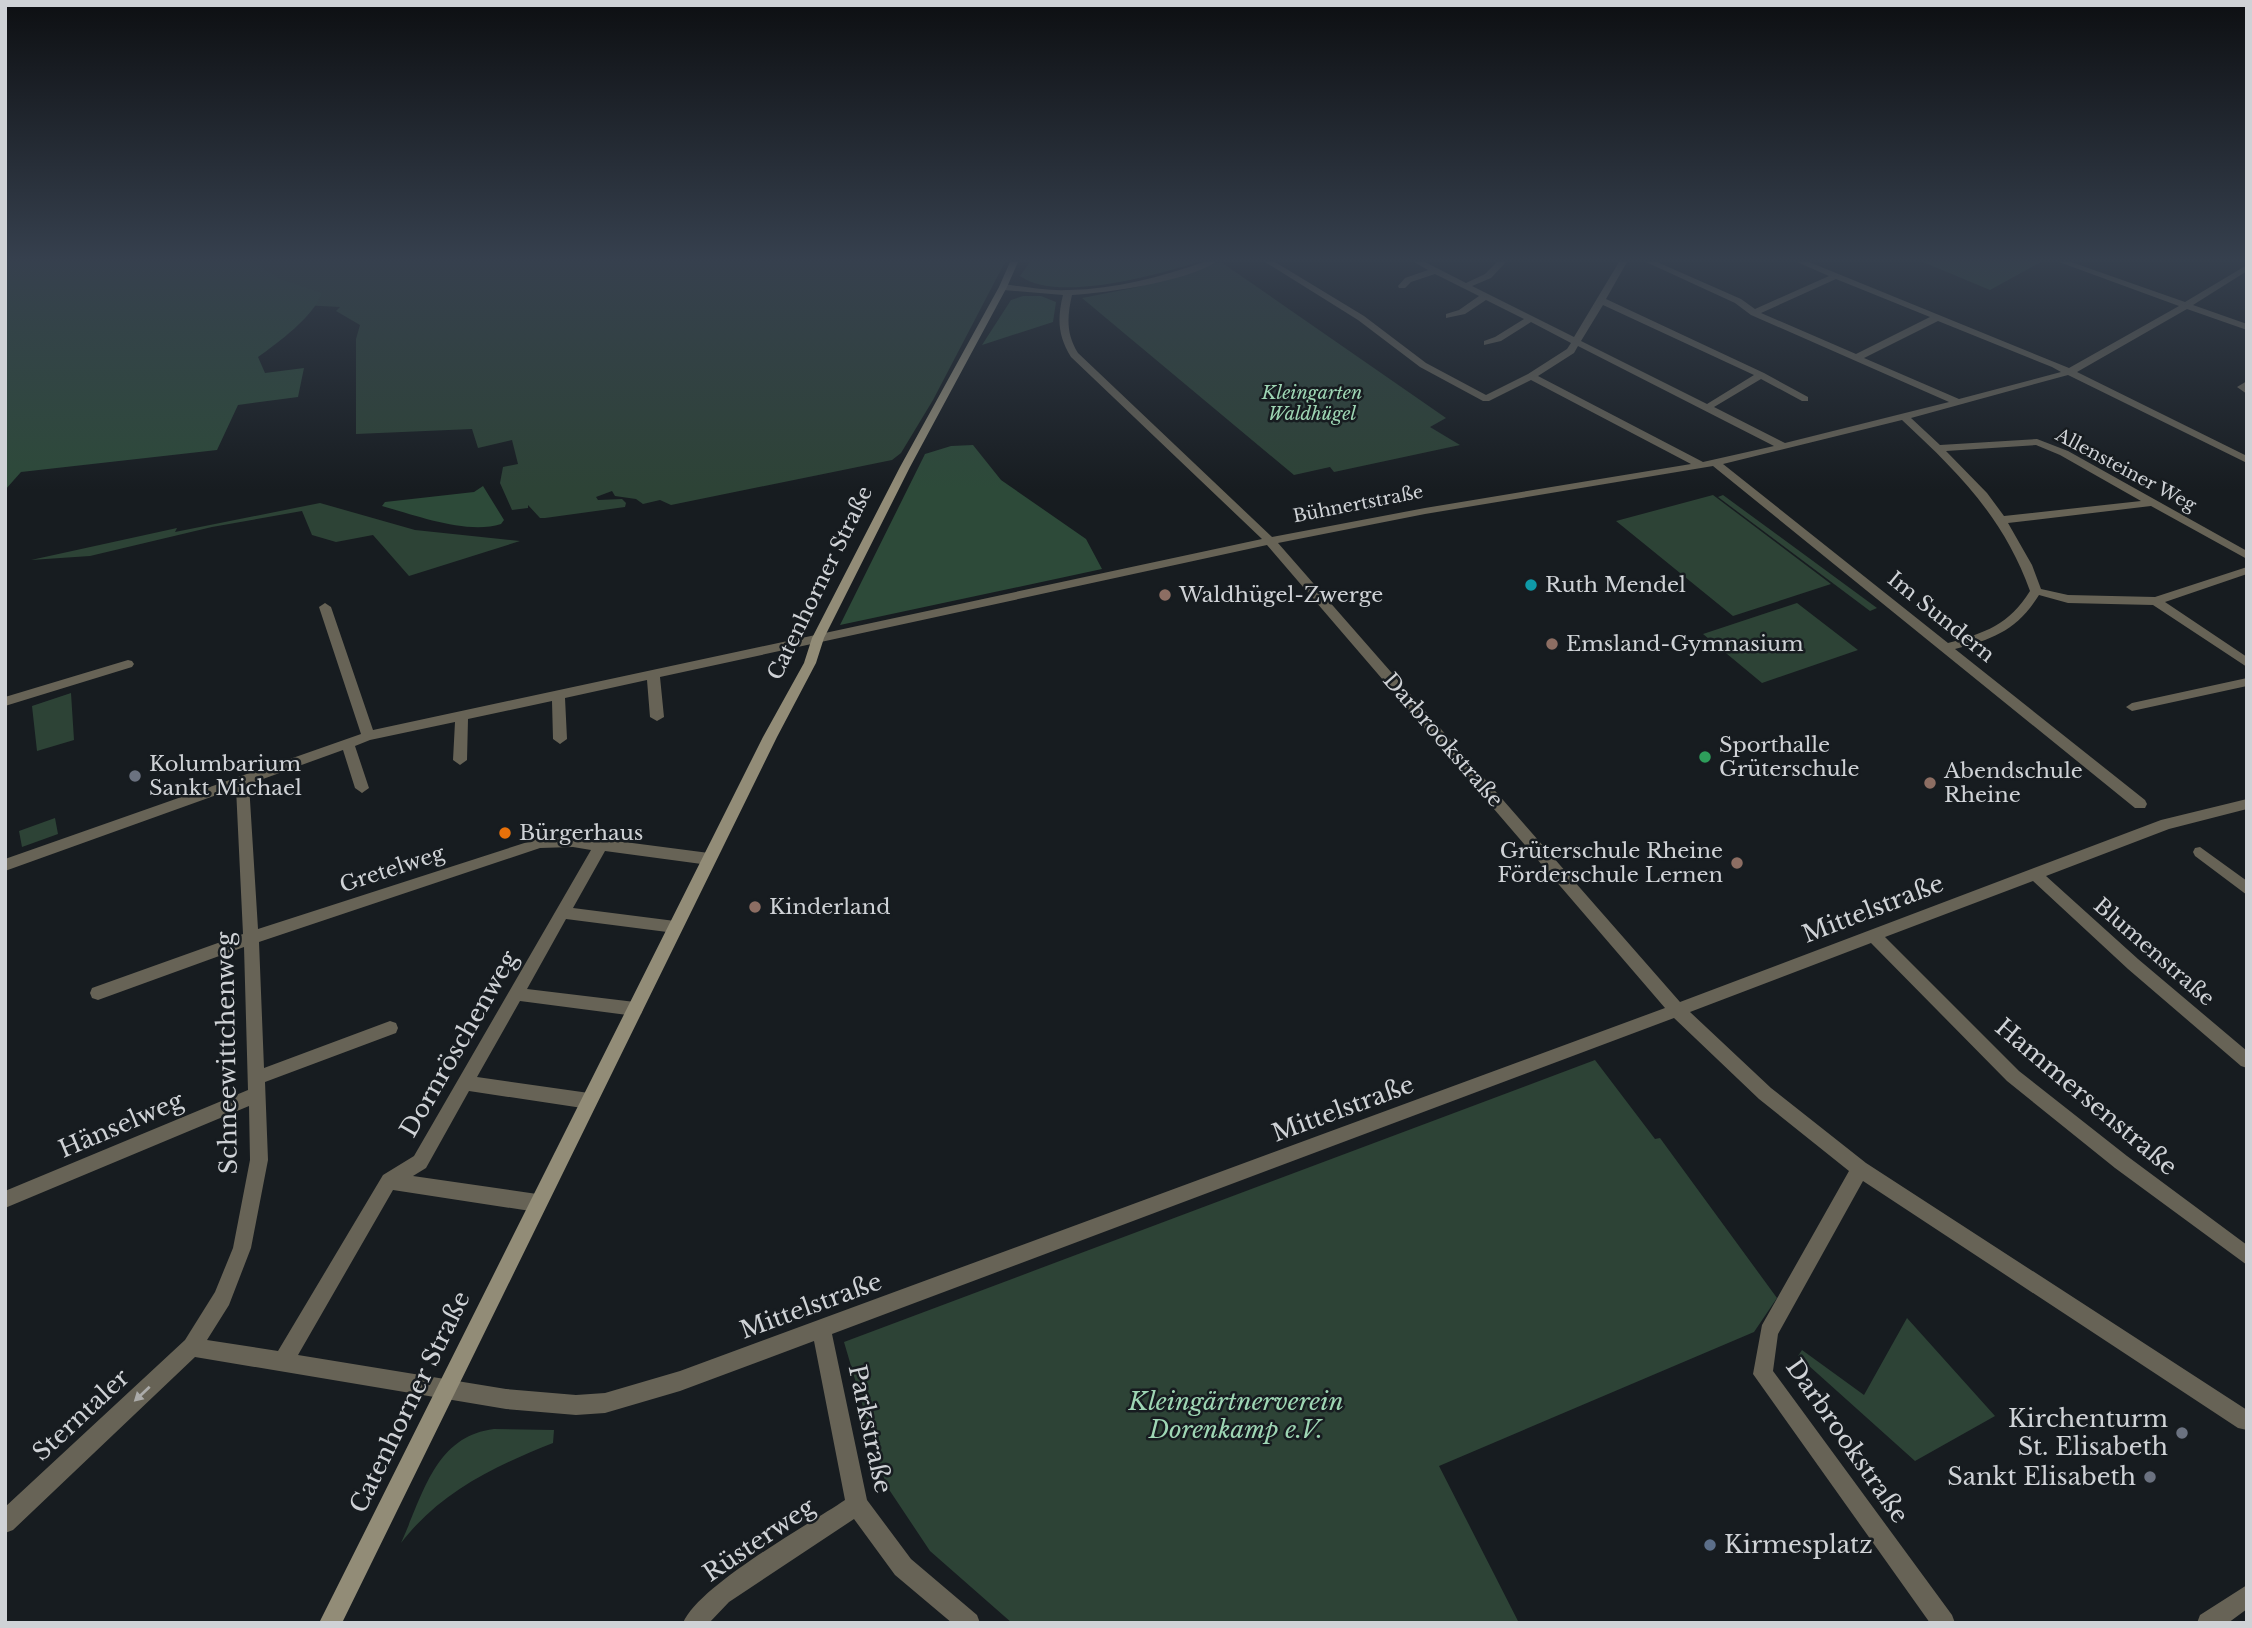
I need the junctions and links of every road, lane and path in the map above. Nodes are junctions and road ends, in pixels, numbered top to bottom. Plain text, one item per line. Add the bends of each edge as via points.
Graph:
1 (975, 338) edge
2 (1064, 338) edge
3 (1387, 338) edge
4 (1500, 338) edge
5 (1567, 338) edge
6 (1580, 338) edge
7 (1683, 338) edge
8 (1811, 338) edge
9 (1896, 338) edge
10 (1988, 338) edge
11 (2129, 338) edge
12 (1487, 343) dead end
13 (1577, 343) junction
14 (1856, 358) junction
15 (2070, 372) junction
16 (1761, 375) junction
17 (1531, 376) junction
18 (2247, 384) edge
19 (2247, 391) edge
20 (1805, 399) dead end
21 (1957, 402) junction
22 (1708, 407) junction
23 (1904, 417) junction
24 (1786, 447) junction
25 (1939, 448) junction
26 (2247, 460) edge
27 (1715, 463) junction
28 (1701, 465) junction
29 (2152, 503) junction
30 (2002, 520) junction
31 (1270, 541) junction
32 (2247, 556) edge
33 (2247, 570) edge
34 (2036, 591) junction
35 (2156, 601) junction
36 (325, 607) dead end
37 (818, 638) junction
38 (1946, 648) junction
39 (2247, 663) edge
40 (128, 664) dead end
41 (653, 674) junction
42 (2247, 682) edge
43 (558, 695) junction
44 (5, 702) edge
45 (2132, 707) dead end
46 (462, 716) junction
47 (657, 717) dead end
48 (368, 736) junction
49 (560, 739) dead end
50 (347, 743) junction
51 (460, 761) dead end
52 (242, 781) junction
53 (362, 788) dead end
54 (2140, 804) dead end
55 (2247, 804) edge
56 (601, 845) junction
57 (2200, 852) dead end
58 (709, 859) junction
59 (5, 865) edge
60 (2035, 874) junction
61 (2247, 889) edge
62 (563, 913) junction
63 (675, 928) junction
64 (1873, 935) junction
65 (251, 938) junction
66 (98, 993) dead end
67 (516, 994) junction
68 (635, 1009) junction
69 (1677, 1010) junction
70 (390, 1028) dead end
71 (2247, 1061) edge
72 (465, 1083) junction
73 (256, 1086) junction
74 (589, 1101) junction
75 (1860, 1169) junction
76 (389, 1181) junction
77 (5, 1200) edge
78 (537, 1203) junction
79 (2247, 1256) edge
80 (821, 1329) junction
81 (192, 1347) junction
82 (282, 1363) junction
83 (446, 1390) junction
84 (2246, 1421) edge
85 (857, 1505) junction
86 (5, 1522) edge
87 (2247, 1597) edge
88 (330, 1623) edge
89 (694, 1623) edge
90 (969, 1623) edge
91 (1944, 1623) edge
92 (2208, 1623) edge

1 - 37 street, Catenhorner Straße
2 - 31 street, Darbrookstraße via 1074,355
3 - 17 street via 1423,365 1486,399
4 - 12 street
5 - 13 street
6 - 13 street
7 - 16 street
8 - 14 street
9 - 14 street
10 - 15 street
11 - 15 street, Bühnertstraße
13 - 17 street via 1561,359
13 - 22 street
14 - 21 street
15 - 21 street, Bühnertstraße
15 - 26 street
16 - 20 street
16 - 22 street
17 - 28 street
18 - 19 street via 2242,387
21 - 23 street, Bühnertstraße
22 - 24 street
23 - 24 street, Bühnertstraße
23 - 25 street
24 - 27 street, Bühnertstraße
25 - 29 street, Allensteiner Weg via 2037,442
25 - 30 street
27 - 28 street, Bühnertstraße
27 - 38 street, Im Sundern
28 - 31 street, Bühnertstraße
29 - 30 street
29 - 32 street, Allensteiner Weg
30 - 34 street via 2022,552
31 - 37 street, Bühnertstraße
31 - 69 street, Darbrookstraße
33 - 35 street
34 - 35 street via 2068,599
34 - 38 street via 2011,625
35 - 39 street
36 - 48 street
37 - 41 street, Bühnertstraße
37 - 58 street, Catenhorner Straße via 810,663
38 - 54 street, Im Sundern
40 - 44 street
41 - 43 street, Bühnertstraße
41 - 47 street
42 - 45 street
43 - 46 street, Bühnertstraße
43 - 49 street
46 - 48 street, Bühnertstraße
46 - 51 street
48 - 50 street, Bühnertstraße
50 - 52 street, Bühnertstraße
50 - 53 street
52 - 59 street, Bühnertstraße
52 - 65 street, Schneewittchenweg
55 - 60 street, Mittelstraße via 2166,824
56 - 58 street, Gretelweg
56 - 62 street, Dornröschenweg
56 - 65 street, Gretelweg via 540,843
57 - 61 street
58 - 63 street, Catenhorner Straße
60 - 64 street, Mittelstraße
60 - 71 street, Blumenstraße
62 - 63 street
62 - 67 street, Dornröschenweg
63 - 68 street, Catenhorner Straße
64 - 69 street, Mittelstraße
64 - 79 street, Hammersenstraße via 2013,1076
65 - 66 street, Gretelweg
65 - 73 street, Schneewittchenweg
67 - 68 street
67 - 72 street, Dornröschenweg
68 - 74 street, Catenhorner Straße
69 - 75 street, Darbrookstraße via 1749,1082
69 - 80 street, Mittelstraße
70 - 73 street, Hänselweg
72 - 74 street
72 - 76 street, Dornröschenweg via 420,1162
73 - 77 street, Hänselweg
73 - 81 street, Schneewittchenweg via 259,1160 242,1248 222,1298
74 - 78 street, Catenhorner Straße
75 - 84 street, Darbrookstraße
75 - 91 street, Darbrookstraße via 1769,1332 1763,1374
76 - 78 street
76 - 82 street, Dornröschenweg
78 - 83 street, Catenhorner Straße
80 - 83 street, Mittelstraße via 606,1403 576,1405
80 - 85 street, Parkstraße
81 - 82 street
81 -> 86 street, Sterntaler
82 - 83 street
83 - 88 street, Catenhorner Straße
85 - 89 street, Rüsterweg via 721,1594
85 - 90 street, Parkstraße via 903,1567
87 - 92 street

